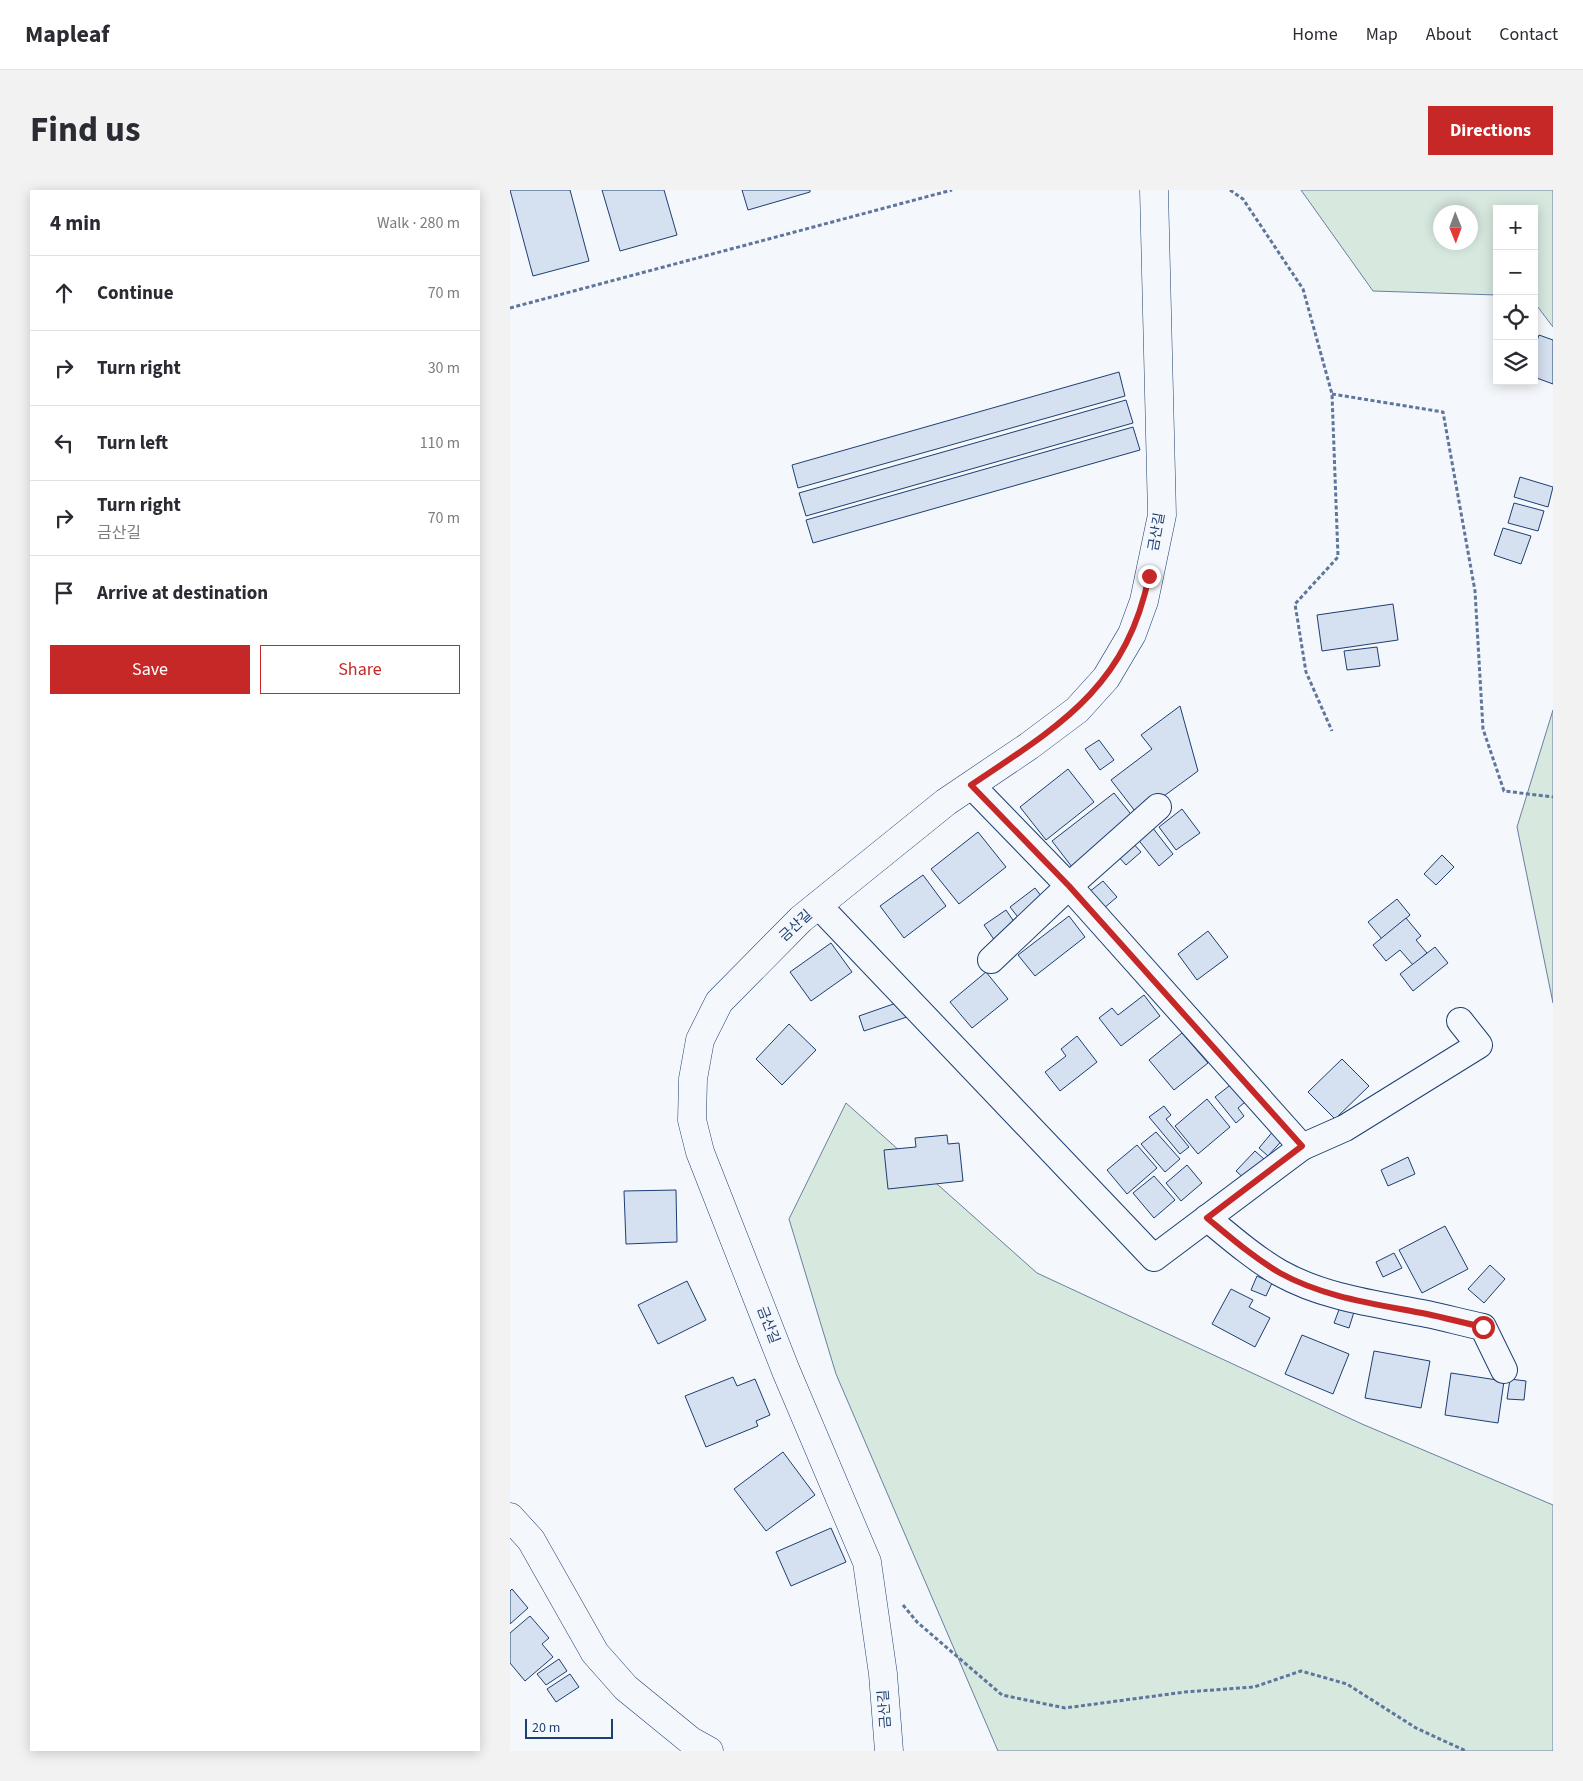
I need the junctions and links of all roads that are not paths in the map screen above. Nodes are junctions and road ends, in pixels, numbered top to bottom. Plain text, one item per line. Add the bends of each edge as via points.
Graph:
1 (1154, 190) edge
2 (971, 785) junction
3 (1158, 807) dead end
4 (1069, 886) junction
5 (818, 905) junction
6 (991, 960) dead end
7 (1460, 1021) dead end
8 (1302, 1146) junction
9 (1207, 1218) junction
10 (1504, 1370) dead end
11 (510, 1517) edge
12 (709, 1751) edge
13 (889, 1751) edge

1 - 2 street, 금산길 via 1162,515 1144,601 1132,634 1106,678 1077,710
2 - 4 street
2 - 5 street, 금산길
3 - 4 street
4 - 6 street
4 - 8 street
5 - 9 street via 1154,1258
5 - 13 street, 금산길 via 719,1002 700,1040 693,1079 692,1120 700,1152 782,1362 867,1562 883,1674
7 - 8 street via 1479,1045 1345,1128
8 - 9 street
9 - 10 street via 1280,1273 1310,1286 1368,1304 1483,1327
11 - 12 street via 531,1540 595,1653 626,1688 691,1741

